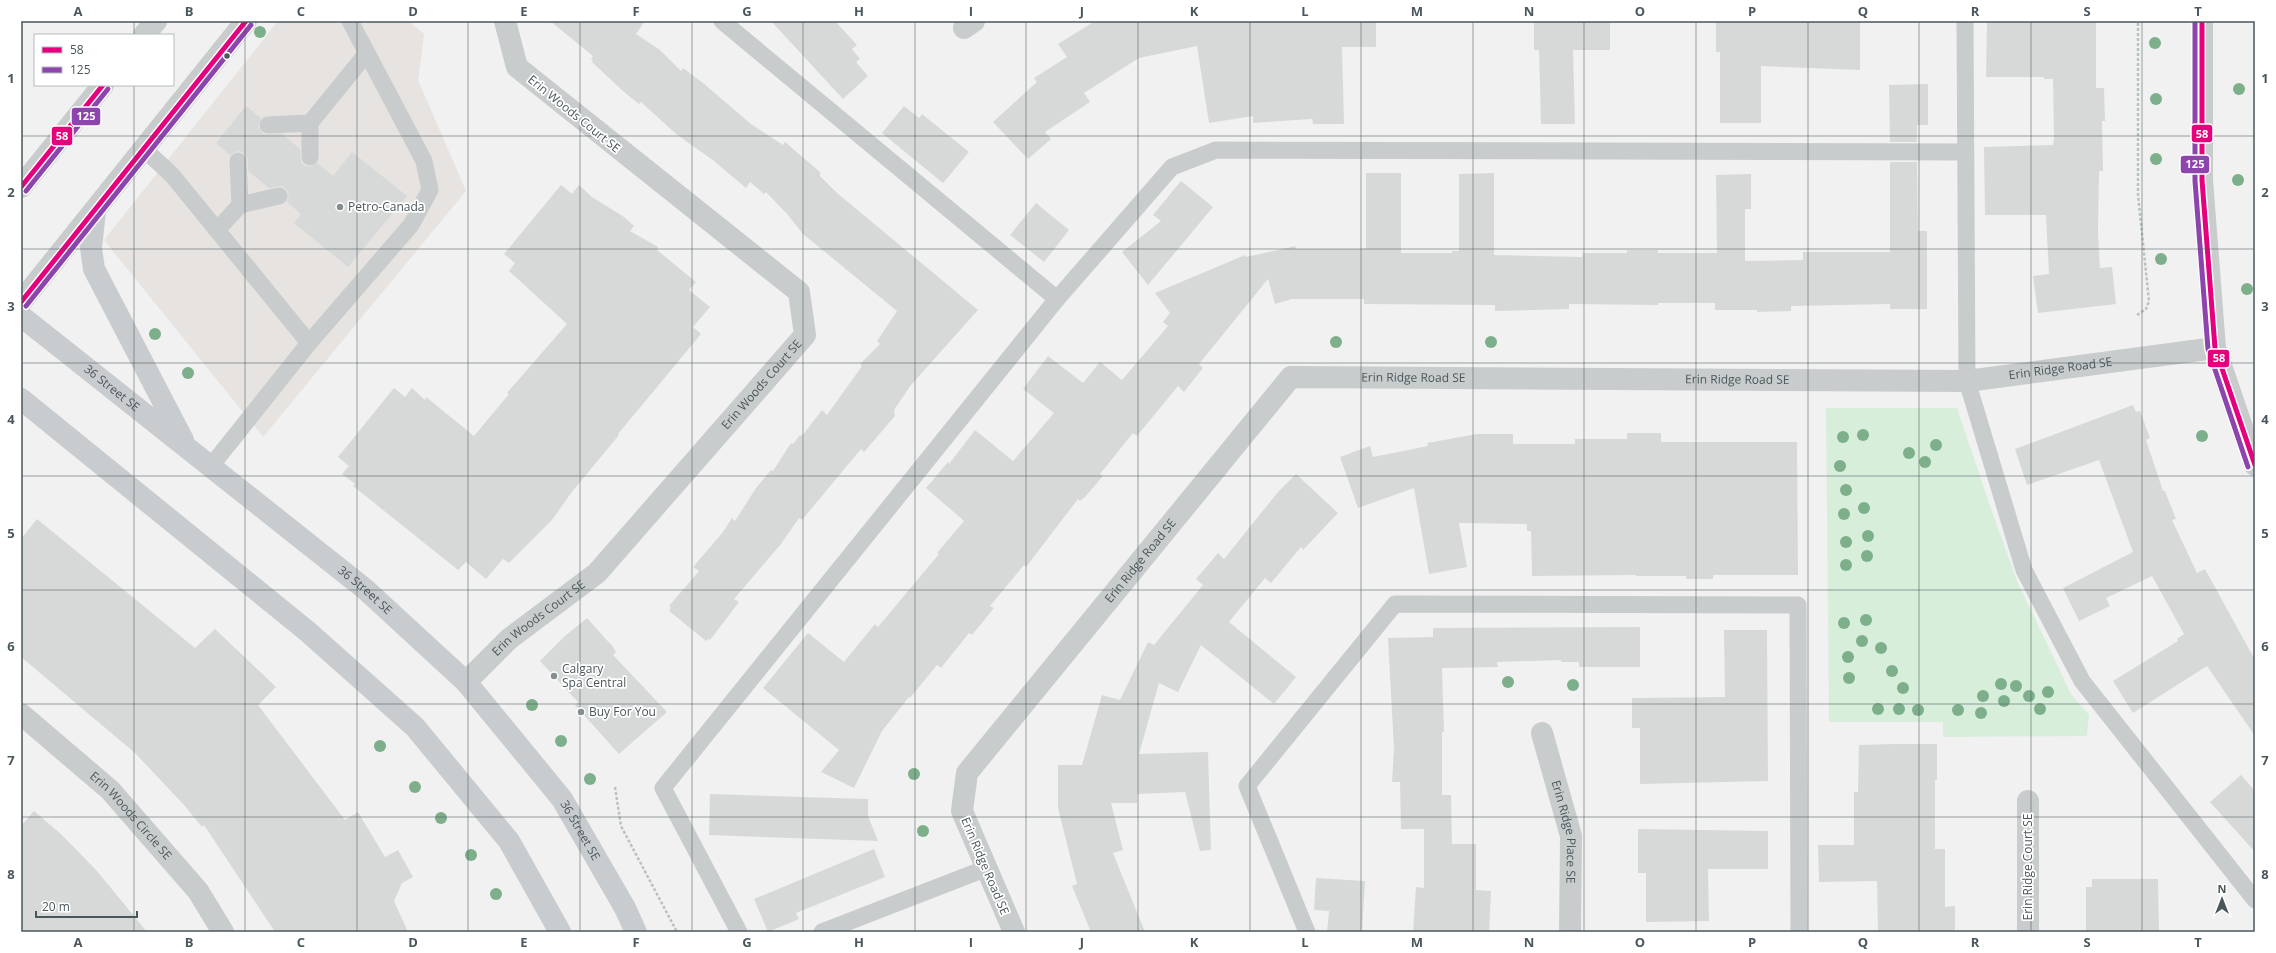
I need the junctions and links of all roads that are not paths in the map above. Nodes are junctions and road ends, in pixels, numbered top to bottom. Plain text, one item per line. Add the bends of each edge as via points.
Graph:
1 (156, 21) edge
2 (246, 21) edge
3 (350, 21) edge
4 (505, 21) edge
5 (722, 21) edge
6 (1965, 21) edge
7 (2202, 21) edge
8 (145, 34) edge
9 (367, 53) junction
10 (102, 86) edge
11 (310, 123) junction
12 (268, 126) dead end
13 (144, 149) junction
14 (1964, 152) junction
15 (310, 157) dead end
16 (238, 161) dead end
17 (21, 187) edge
18 (279, 196) dead end
19 (240, 205) junction
20 (95, 211) junction
21 (217, 230) junction
22 (1057, 299) junction
23 (21, 302) edge
24 (21, 316) edge
25 (309, 343) junction
26 (2215, 348) junction
27 (1967, 381) junction
28 (21, 399) edge
29 (186, 446) junction
30 (2255, 465) edge
31 (211, 466) junction
32 (466, 682) junction
33 (21, 714) edge
34 (1542, 733) dead end
35 (2028, 801) dead end
36 (987, 868) junction
37 (2255, 900) edge
38 (223, 932) edge
39 (560, 932) edge
40 (636, 932) edge
41 (739, 932) edge
42 (822, 932) edge
43 (1014, 932) edge
44 (1307, 932) edge
45 (1570, 932) edge
46 (1799, 932) edge
47 (2028, 932) edge

1 - 8 street
2 - 13 street
3 - 9 lane
4 - 32 street, Erin Woods Court SE via 517,67 799,292 806,335 597,572 509,639
5 - 22 lane
6 - 14 lane
7 - 26 street via 2202,180
9 - 11 lane
9 - 25 lane via 424,161 430,190 412,225
10 - 17 street
11 - 12 lane
11 - 15 lane
13 - 20 street
13 - 21 lane via 172,175
14 - 22 lane via 1216,150 1172,167
14 - 27 lane
16 - 19 lane
18 - 19 lane
19 - 21 lane
20 - 23 street
20 - 29 main road via 91,248 94,269
21 - 25 lane
22 - 41 lane via 663,788
24 - 29 main road, 36 Street SE
25 - 31 lane
26 - 27 street, Erin Ridge Road SE
26 - 30 street
27 - 36 street, Erin Ridge Road SE via 1291,377 967,773 962,811
27 - 37 lane via 2024,570 2082,681
28 - 39 main road via 306,631 415,727 509,841
29 - 31 main road, 36 Street SE
31 - 32 main road, 36 Street SE via 365,589
32 - 40 main road, 36 Street SE via 562,799 625,908
33 - 38 street, Erin Woods Circle SE via 110,790 198,891
34 - 45 street, Erin Ridge Place SE via 1571,836
35 - 47 street, Erin Ridge Court SE
36 - 42 lane
36 - 43 street, Erin Ridge Road SE
44 - 46 lane via 1247,786 1394,604 1410,604 1798,605

